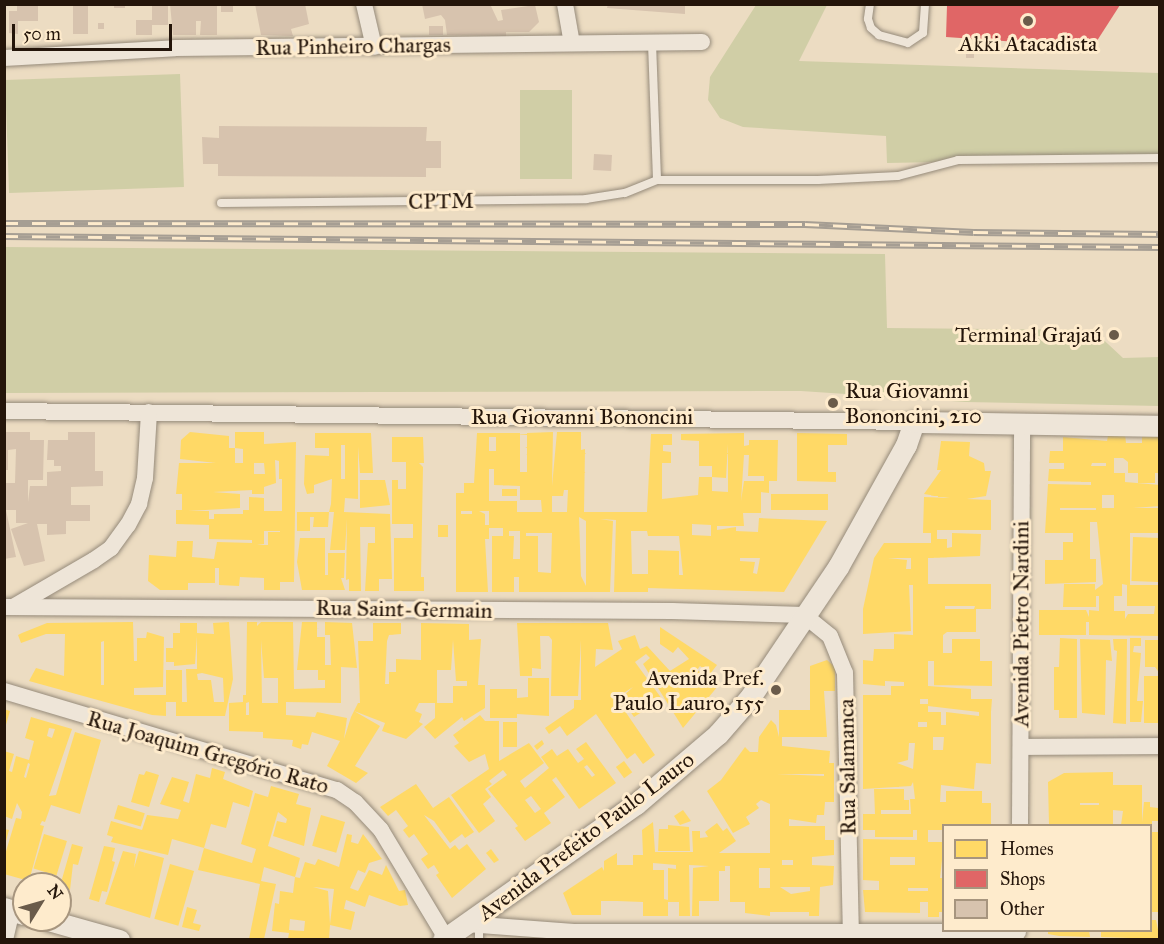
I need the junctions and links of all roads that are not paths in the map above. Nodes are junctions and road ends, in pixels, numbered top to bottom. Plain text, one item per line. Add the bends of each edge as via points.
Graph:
1 (364, 4) edge
2 (565, 4) edge
3 (870, 4) edge
4 (925, 4) edge
5 (572, 42) junction
6 (702, 42) dead end
7 (652, 43) junction
8 (374, 47) junction
9 (4, 58) edge
10 (1160, 158) edge
11 (657, 180) junction
12 (221, 203) dead end
13 (4, 411) edge
14 (149, 412) junction
15 (914, 422) junction
16 (1022, 423) junction
17 (1160, 426) edge
18 (8, 608) edge
19 (804, 615) junction
20 (4, 691) edge
21 (1160, 746) edge
22 (1022, 747) junction
23 (1020, 824) edge
24 (12, 917) edge
25 (72, 926) edge
26 (475, 930) edge
27 (850, 934) junction
28 (1018, 934) edge
29 (5, 939) edge
30 (119, 939) edge
31 (444, 939) edge

1 - 8 street
2 - 5 street
3 - 4 lane via 871,28 879,35 908,43 923,33
5 - 7 street, Rua Pinheiro Chargas
5 - 8 street, Rua Pinheiro Chargas
6 - 7 street, Rua Pinheiro Chargas
7 - 11 lane
8 - 9 street, Rua Pinheiro Chargas via 175,48
10 - 11 lane via 958,160 898,176 818,180
11 - 12 lane, CPTM via 624,194 586,199
13 - 14 street, Rua Giovanni Bononcini
14 - 15 street, Rua Giovanni Bononcini
14 - 18 street via 145,478 140,504 128,525 111,548 94,560
15 - 16 street, Rua Giovanni Bononcini
15 - 19 street, Avenida Prefeito Paulo Lauro via 906,445 849,548
16 - 17 street, Rua Giovanni Bononcini
16 - 22 street, Avenida Pietro Nardini
18 - 19 street, Rua Saint-Germain via 662,610
19 - 26 street, Avenida Prefeito Paulo Lauro via 751,696 695,756
19 - 27 street, Rua Salamanca via 830,636 845,673
20 - 31 street, Rua Joaquim Gregório Rato via 337,790 355,802 381,830
21 - 22 street
22 - 23 street, Avenida Pietro Nardini
24 - 29 street
25 - 30 street
26 - 27 street
26 - 31 street, Avenida Prefeito Paulo Lauro
27 - 28 street

